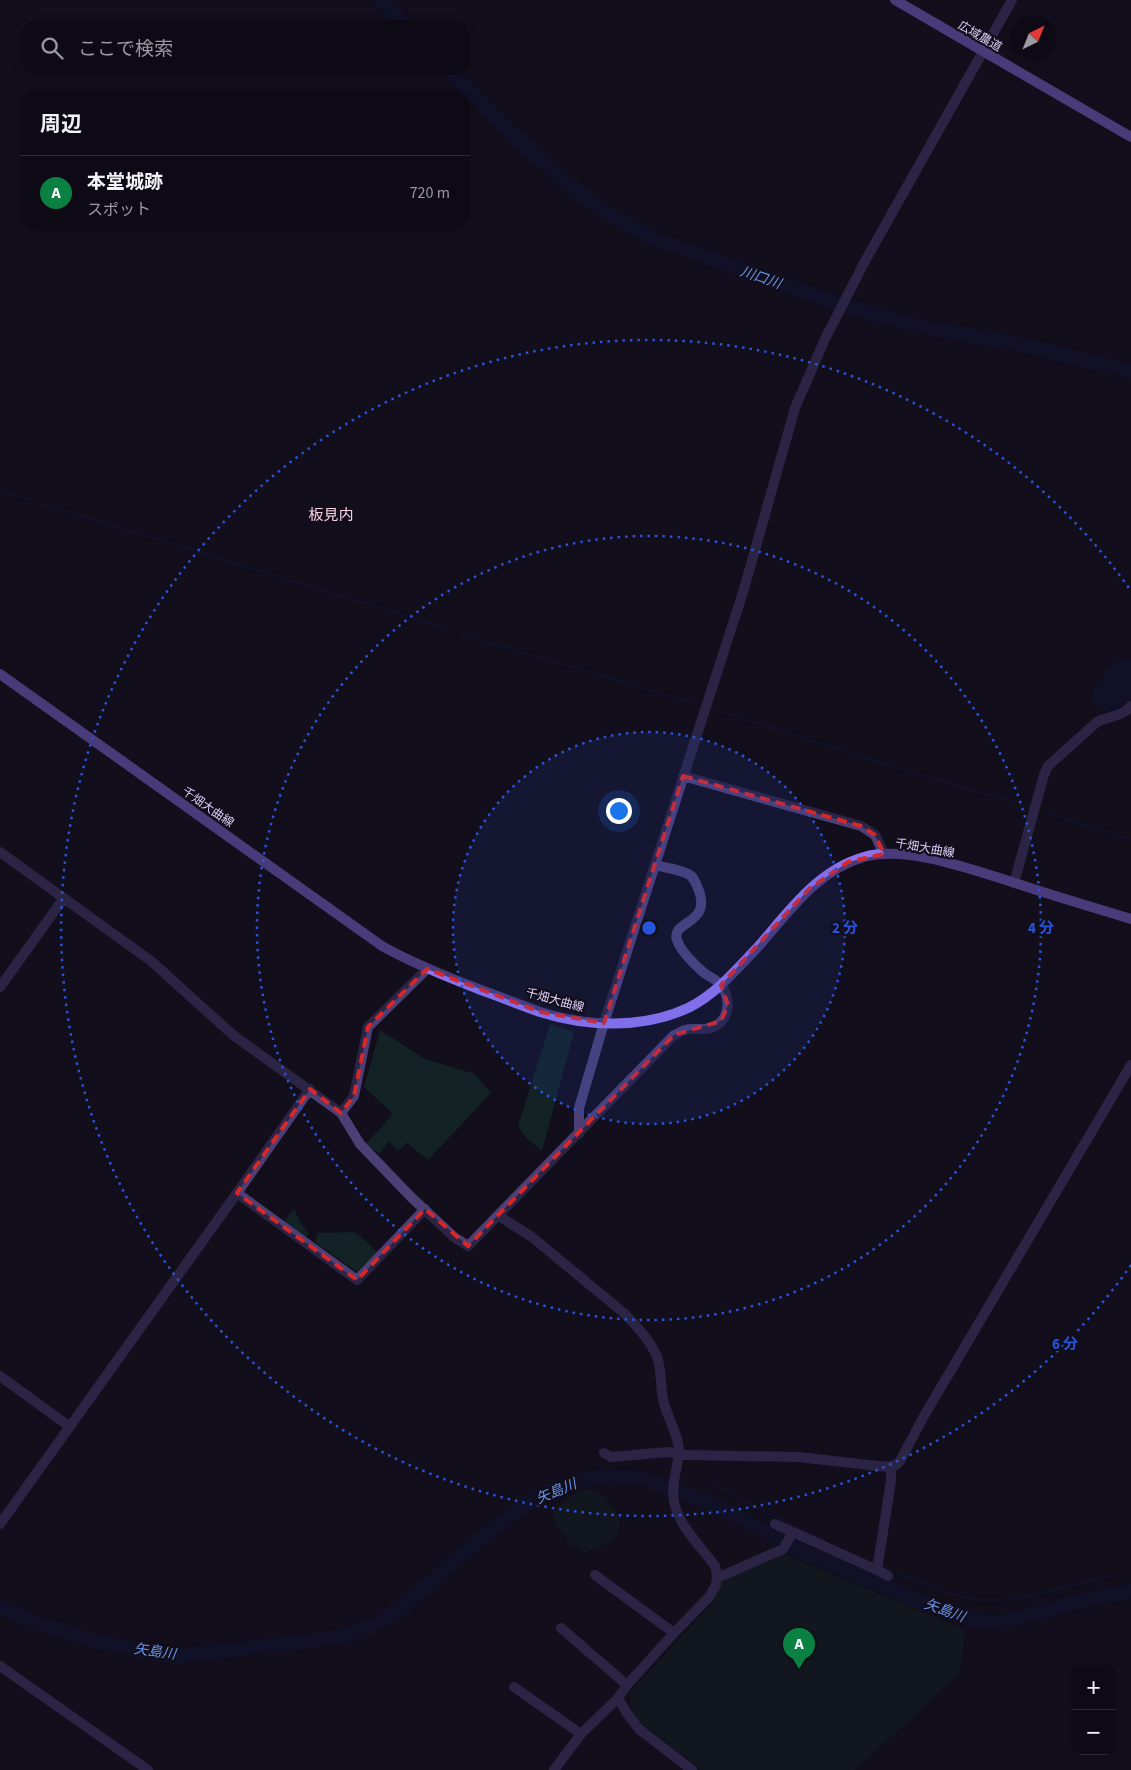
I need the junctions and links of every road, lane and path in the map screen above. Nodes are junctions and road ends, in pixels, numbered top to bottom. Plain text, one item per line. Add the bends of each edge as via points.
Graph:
1 (894, 0) edge
2 (1012, 0) edge
3 (983, 52) junction
4 (1131, 137) edge
5 (0, 674) edge
6 (1131, 706) edge
7 (683, 776) junction
8 (0, 852) edge
9 (884, 854) junction
10 (654, 865) junction
11 (1014, 883) junction
12 (64, 898) junction
13 (1131, 919) edge
14 (427, 969) junction
15 (721, 985) junction
16 (0, 987) edge
17 (604, 1023) junction
18 (1131, 1065) edge
19 (310, 1089) junction
20 (341, 1113) junction
21 (579, 1134) junction
22 (238, 1194) junction
23 (425, 1210) junction
24 (499, 1216) junction
25 (0, 1376) edge
26 (70, 1427) junction
27 (604, 1453) dead end
28 (679, 1453) junction
29 (891, 1466) junction
30 (0, 1524) edge
31 (775, 1524) dead end
32 (792, 1532) junction
33 (877, 1570) junction
34 (595, 1575) dead end
35 (888, 1576) dead end
36 (716, 1578) junction
37 (561, 1628) dead end
38 (674, 1633) junction
39 (0, 1666) edge
40 (627, 1685) junction
41 (514, 1688) dead end
42 (618, 1698) junction
43 (581, 1734) junction
44 (148, 1770) edge
45 (554, 1770) edge
46 (692, 1770) edge

1 - 3 main road, 広域農道
2 - 3 street
3 - 4 main road, 広域農道
3 - 7 street via 865,261 825,339 795,408 744,589
5 - 14 main road, 千畑大曲線 via 382,946
6 - 11 street via 1120,715 1098,722 1048,766
7 - 9 street via 861,826 875,835
7 - 10 street
8 - 12 street
9 - 11 main road, 千畑大曲線 via 932,859
9 - 15 main road, 千畑大曲線 via 848,862 821,879
10 - 15 street via 689,874 694,879 702,896 702,908 681,927 676,938 684,953
10 - 17 street
11 - 13 main road, 千畑大曲線
12 - 16 street
12 - 19 street via 151,961 233,1035
14 - 17 main road, 千畑大曲線 via 541,1012
14 - 20 street via 368,1027 354,1096
15 - 17 main road, 千畑大曲線 via 675,1014 642,1021
15 - 21 street via 728,1005 727,1014 721,1022 711,1028 686,1029 674,1035
17 - 21 street via 579,1108
18 - 29 street via 900,1460
19 - 20 street
19 - 22 street
20 - 23 street via 360,1144
21 - 24 street
22 - 23 street via 357,1280
22 - 26 street
23 - 24 street via 468,1246
24 - 28 street via 532,1237 637,1327 657,1357 663,1399
25 - 26 street
26 - 30 street
27 - 28 street via 611,1457
28 - 29 street
28 - 36 street via 673,1494 680,1520 715,1566
29 - 33 street via 892,1481
31 - 32 street
32 - 33 street
32 - 36 street via 786,1547
33 - 35 street
34 - 38 street
36 - 38 street via 709,1597
37 - 40 street
38 - 40 street
39 - 44 street
40 - 42 street
41 - 43 street
42 - 43 street
42 - 46 street via 639,1729
43 - 45 street

